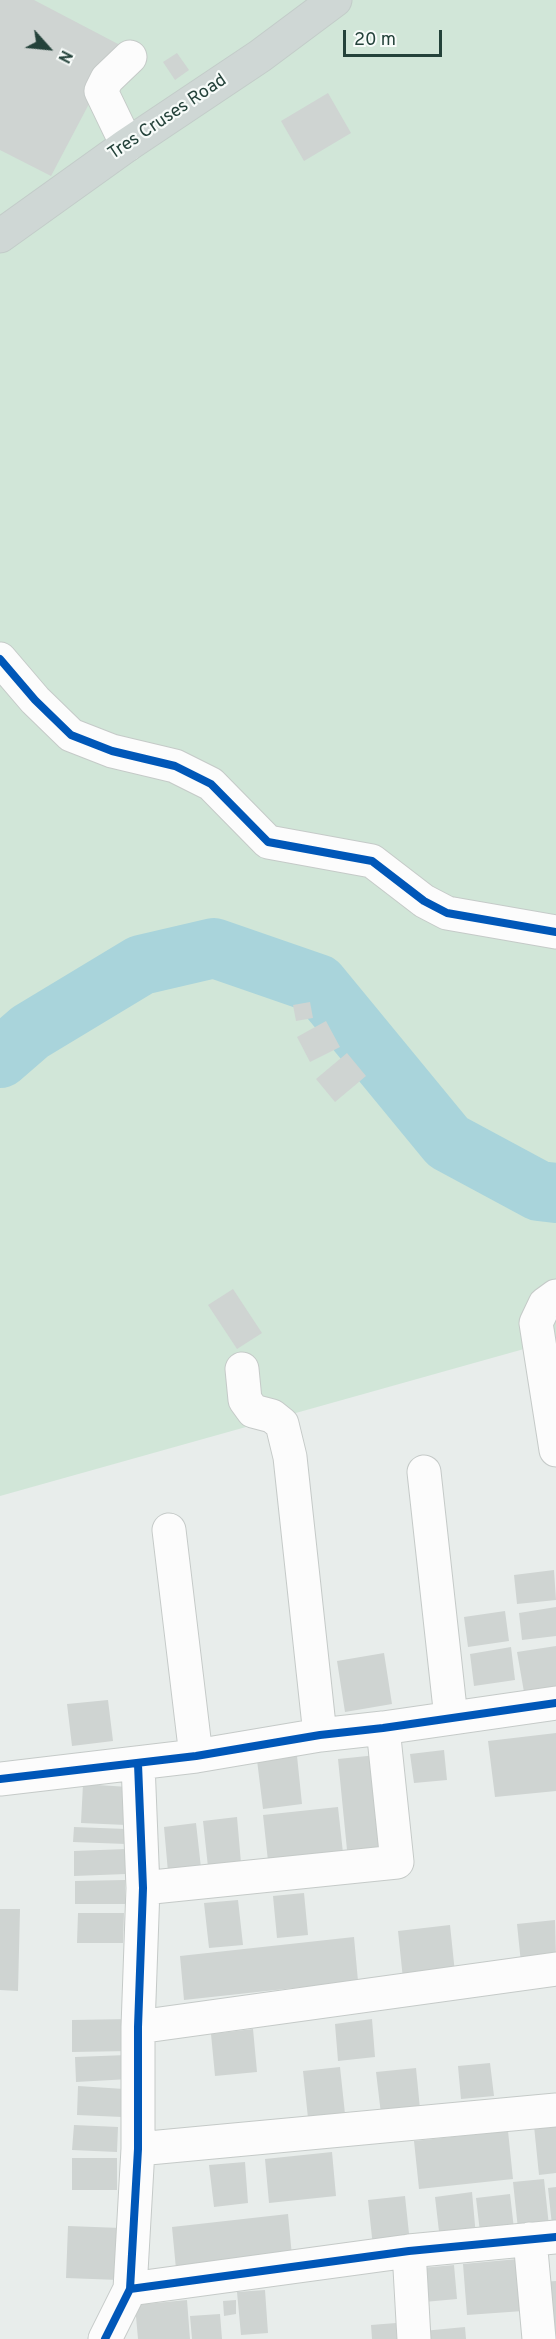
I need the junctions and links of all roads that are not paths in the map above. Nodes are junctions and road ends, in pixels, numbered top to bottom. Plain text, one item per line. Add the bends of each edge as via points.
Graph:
1 (335, 0) edge
2 (130, 57) dead end
3 (127, 145) junction
4 (0, 236) edge
5 (0, 659) edge
6 (556, 932) edge
7 (556, 1296) edge
8 (242, 1369) dead end
9 (556, 1450) edge
10 (424, 1472) dead end
11 (169, 1530) dead end
12 (556, 1703) edge
13 (451, 1718) junction
14 (383, 1728) junction
15 (320, 1735) junction
16 (196, 1756) junction
17 (138, 1764) junction
18 (0, 1779) edge
19 (143, 1888) junction
20 (556, 1969) edge
21 (138, 2027) junction
22 (556, 2110) edge
23 (138, 2149) junction
24 (543, 2238) edge
25 (409, 2251) junction
26 (130, 2289) junction
27 (105, 2339) edge
28 (414, 2339) edge
29 (538, 2339) edge

1 - 3 main road, Tres Cruses Road via 260,56
2 - 3 street via 107,79 101,91
3 - 4 main road, Tres Cruses Road
5 - 6 street via 71,735 112,752 175,766 211,784 268,842 372,861 424,901 447,913
7 - 9 street via 545,1304 536,1323
8 - 15 street via 245,1400 253,1411 272,1416 282,1424 290,1457
10 - 13 street
11 - 16 street
12 - 13 street
13 - 14 street
14 - 15 street
14 - 19 street via 397,1862
15 - 16 street
16 - 17 street
17 - 18 street
17 - 19 street
19 - 21 street
20 - 21 street
21 - 23 street
22 - 23 street
23 - 26 street
24 - 25 street
24 - 29 street
25 - 26 street
25 - 28 street
26 - 27 street

